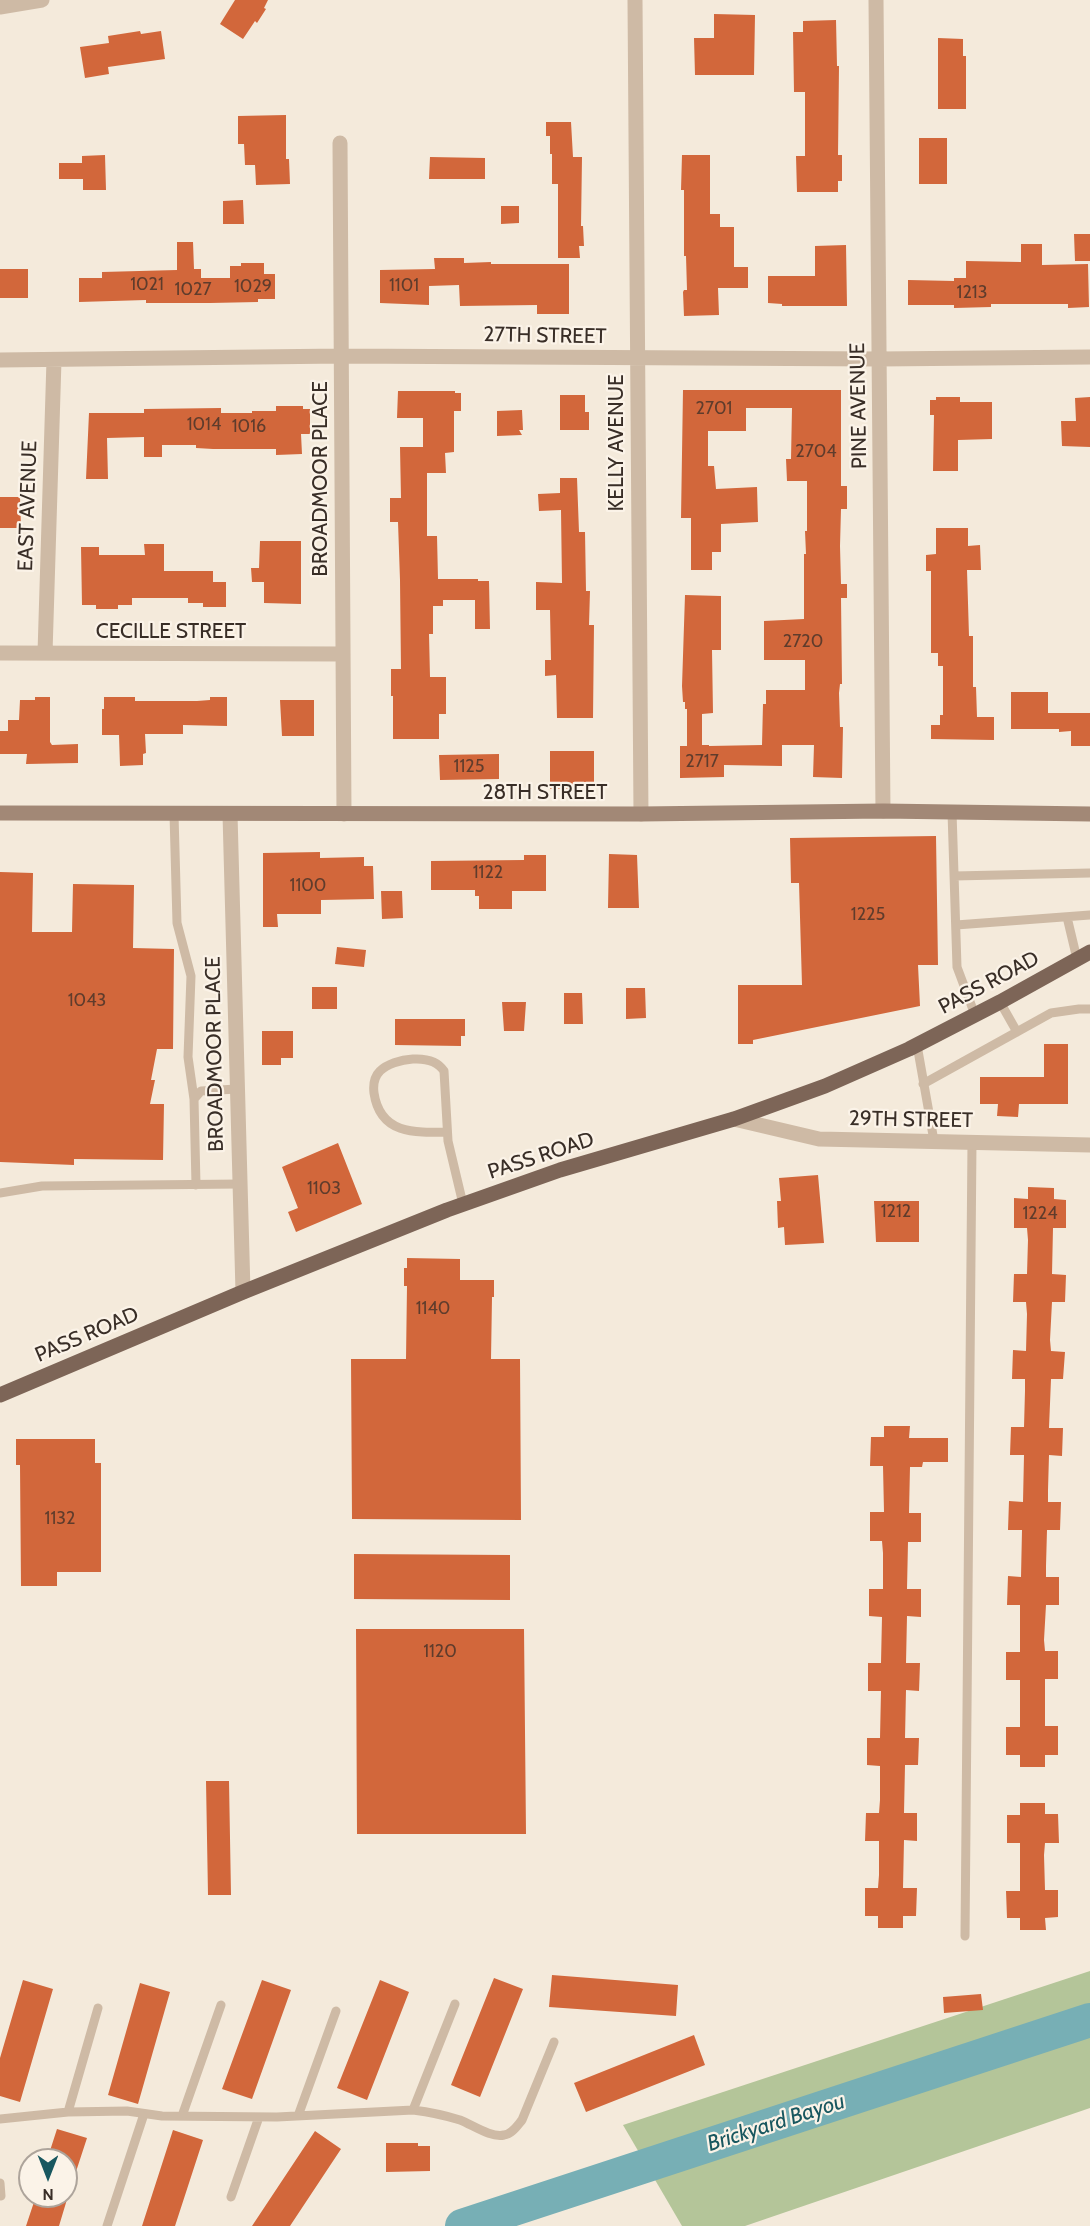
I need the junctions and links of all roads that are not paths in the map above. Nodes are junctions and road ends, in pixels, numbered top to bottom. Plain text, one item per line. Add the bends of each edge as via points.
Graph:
1 (42, 0) edge
2 (635, 0) edge
3 (876, 0) edge
4 (0, 7) edge
5 (340, 143) dead end
6 (342, 356) junction
7 (1090, 357) edge
8 (637, 358) junction
9 (879, 359) junction
10 (0, 360) edge
11 (54, 360) junction
12 (0, 653) edge
13 (45, 653) junction
14 (342, 654) junction
15 (883, 811) junction
16 (952, 812) junction
17 (0, 813) edge
18 (174, 814) junction
19 (230, 814) junction
20 (344, 814) junction
21 (641, 814) junction
22 (1090, 814) edge
23 (1090, 873) edge
24 (954, 876) junction
25 (1090, 915) edge
26 (1067, 917) junction
27 (956, 926) junction
28 (1083, 955) edge
29 (1000, 1002) junction
30 (1090, 1009) edge
31 (975, 1015) junction
32 (1017, 1032) junction
33 (917, 1045) junction
34 (923, 1084) junction
35 (237, 1089) junction
36 (194, 1099) junction
37 (734, 1119) junction
38 (447, 1132) junction
39 (934, 1142) junction
40 (972, 1142) junction
41 (1090, 1145) edge
42 (240, 1184) junction
43 (196, 1185) junction
44 (0, 1193) edge
45 (464, 1204) junction
46 (243, 1292) junction
47 (0, 1395) edge
48 (965, 1936) dead end
49 (455, 2004) dead end
50 (221, 2005) dead end
51 (98, 2008) dead end
52 (336, 2011) dead end
53 (554, 2042) dead end
54 (413, 2110) junction
55 (68, 2112) junction
56 (144, 2114) junction
57 (182, 2116) junction
58 (298, 2116) junction
59 (259, 2117) junction
60 (0, 2119) edge
61 (0, 2183) edge
62 (1, 2196) edge
63 (231, 2197) dead end
64 (107, 2226) edge

1 - 4 street
2 - 8 street, KELLY AVENUE
3 - 9 street, PINE AVENUE
5 - 6 street, BROADMOOR PLACE
6 - 8 street, 27TH STREET
6 - 11 street, 27TH STREET
6 - 14 street, BROADMOOR PLACE
7 - 9 street, 27TH STREET
8 - 9 street, 27TH STREET
8 - 21 street, KELLY AVENUE
9 - 15 street, PINE AVENUE
10 - 11 street, 27TH STREET
11 - 13 street, EAST AVENUE
12 - 13 street, CECILLE STREET
13 - 14 street, CECILLE STREET
14 - 20 street, BROADMOOR PLACE
15 - 16 street, 28TH STREET
15 - 21 street, 28TH STREET
16 - 22 street, 28TH STREET
16 - 24 lane
17 - 18 street, 28TH STREET
18 - 19 street, 28TH STREET
18 - 36 lane via 177,922 191,976 188,1057
19 - 20 street, 28TH STREET
19 - 35 street, BROADMOOR PLACE
20 - 21 street, 28TH STREET
23 - 24 lane
24 - 27 lane
25 - 26 lane
26 - 27 lane
26 - 28 lane
27 - 31 lane via 957,967
28 - 29 main road, PASS ROAD
29 - 31 main road, PASS ROAD
29 - 32 lane
30 - 32 lane via 1051,1013
31 - 33 main road, PASS ROAD
32 - 34 lane
33 - 34 lane
33 - 37 main road, PASS ROAD via 825,1086
34 - 39 lane
35 - 36 lane via 201,1090
35 - 42 street, BROADMOOR PLACE
36 - 43 lane
37 - 39 street, 29TH STREET via 819,1139
37 - 45 main road, PASS ROAD via 560,1170
38 - 38 lane via 442,1067 419,1059 394,1062 378,1072 373,1082 375,1095 380,1112 390,1124 402,1130
38 - 45 lane
39 - 40 street, 29TH STREET
40 - 41 street, 29TH STREET
40 - 48 lane
42 - 43 lane
42 - 46 street, BROADMOOR PLACE
43 - 44 lane via 42,1186
45 - 46 main road, PASS ROAD
46 - 47 main road, PASS ROAD
49 - 54 lane
50 - 57 lane
51 - 55 lane
52 - 58 lane
53 - 54 lane via 522,2120 507,2135 496,2136 458,2120
54 - 58 lane
55 - 56 lane
55 - 60 lane
56 - 57 lane
56 - 64 lane
57 - 59 lane
58 - 59 lane
59 - 63 lane
61 - 62 lane

